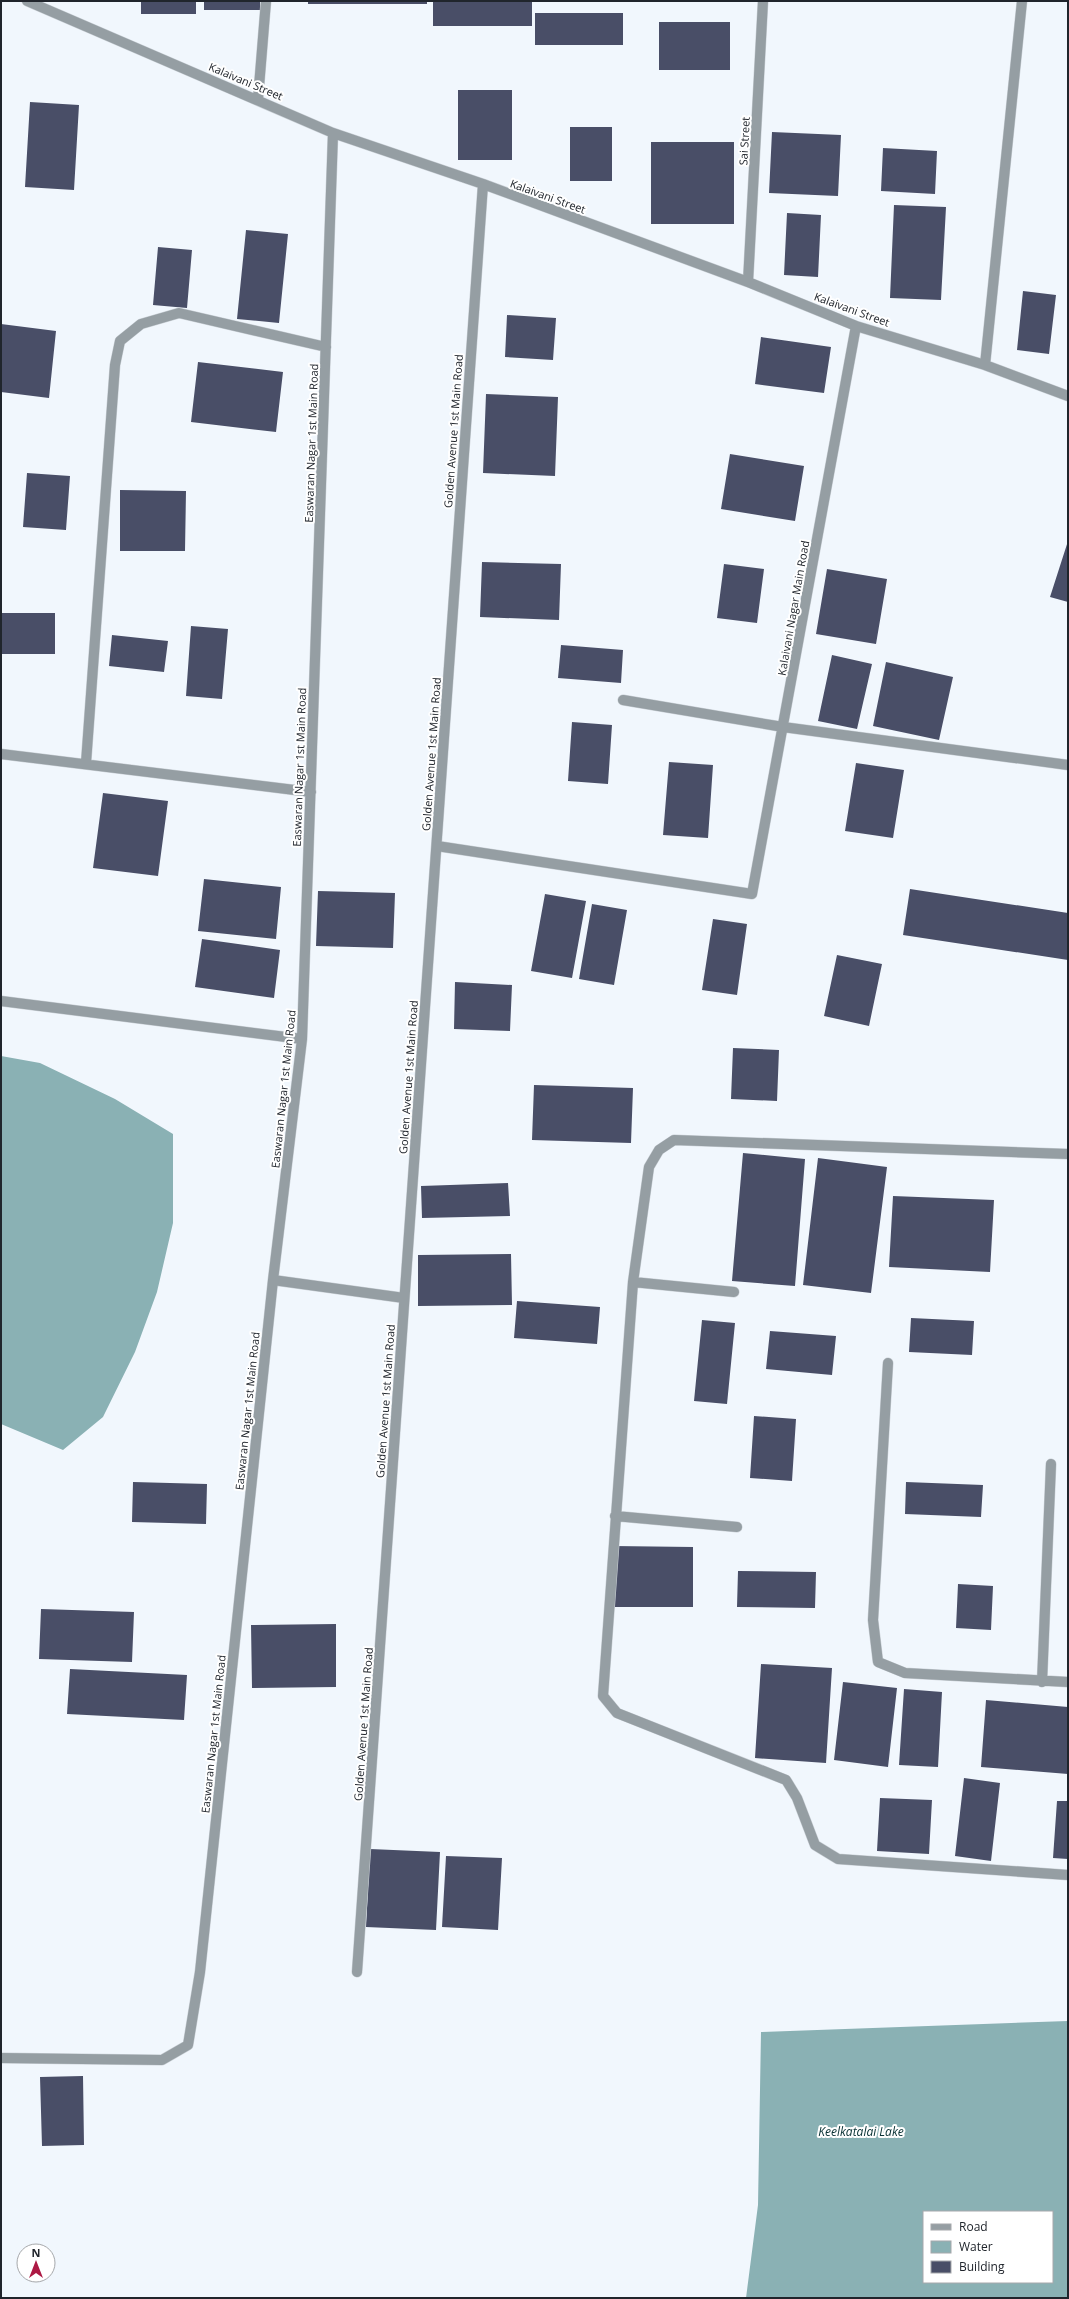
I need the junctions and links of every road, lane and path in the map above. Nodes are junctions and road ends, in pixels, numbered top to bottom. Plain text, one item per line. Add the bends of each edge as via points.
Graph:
1 (27, 1) edge
2 (266, 1) edge
3 (764, 1) edge
4 (1022, 1) edge
5 (258, 99) junction
6 (333, 133) junction
7 (483, 184) junction
8 (748, 282) junction
9 (856, 326) junction
10 (326, 347) junction
11 (985, 365) junction
12 (1068, 396) edge
13 (623, 700) dead end
14 (783, 727) junction
15 (1, 754) edge
16 (86, 763) junction
17 (1068, 765) edge
18 (311, 792) junction
19 (436, 846) junction
20 (1, 1001) edge
21 (302, 1039) junction
22 (1068, 1154) edge
23 (273, 1280) junction
24 (633, 1282) junction
25 (734, 1292) dead end
26 (404, 1298) junction
27 (888, 1363) dead end
28 (1051, 1464) dead end
29 (615, 1516) junction
30 (737, 1527) dead end
31 (1042, 1682) junction
32 (1068, 1682) edge
33 (1068, 1875) edge
34 (358, 1972) dead end
35 (1, 2058) edge

1 - 5 street, Kalaivani Street
2 - 5 street
3 - 8 street, Sai Street
4 - 11 street
5 - 6 street, Kalaivani Street
6 - 7 street, Kalaivani Street
6 - 10 street, Easwaran Nagar 1st Main Road
7 - 8 street, Kalaivani Street
7 - 19 street, Golden Avenue 1st Main Road
8 - 9 street, Kalaivani Street
9 - 11 street, Kalaivani Street
9 - 14 street, Kalaivani Nagar Main Road
10 - 16 street via 179,313 141,324 120,340
10 - 18 street, Easwaran Nagar 1st Main Road
11 - 12 street, Kalaivani Street
13 - 14 street
14 - 17 street
14 - 19 street, Kalaivani Nagar Main Road via 752,894
15 - 16 street
16 - 18 street
18 - 21 street, Easwaran Nagar 1st Main Road
19 - 26 street, Golden Avenue 1st Main Road
20 - 21 street
21 - 23 street, Easwaran Nagar 1st Main Road
22 - 24 street via 674,1140 659,1150 649,1167
23 - 26 street
23 - 35 street, Easwaran Nagar 1st Main Road via 200,1972 188,2045 162,2060
24 - 25 street
24 - 29 street
26 - 34 street, Golden Avenue 1st Main Road
27 - 31 street via 872,1620 878,1662 905,1673
28 - 31 street
29 - 30 street
29 - 33 street via 602,1696 616,1713 786,1780 815,1845 838,1859
31 - 32 street

